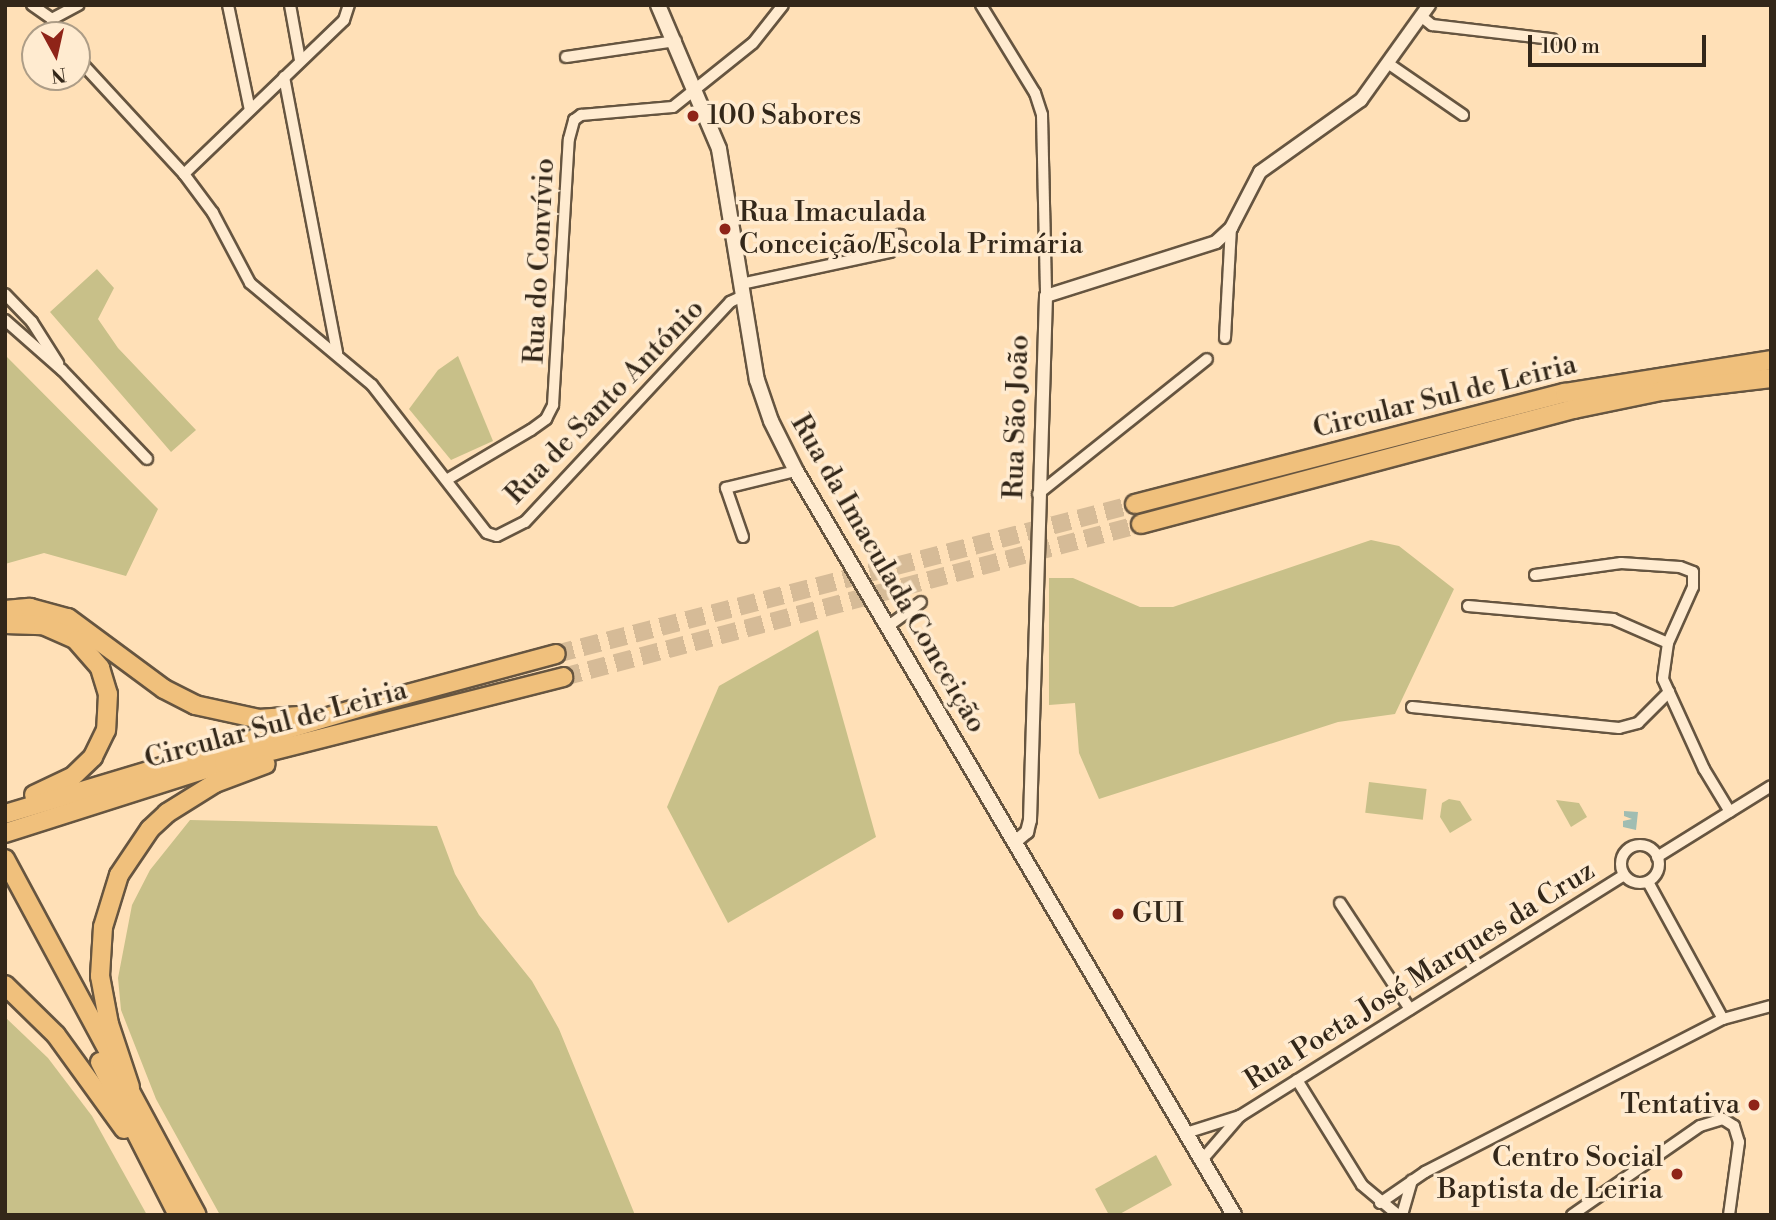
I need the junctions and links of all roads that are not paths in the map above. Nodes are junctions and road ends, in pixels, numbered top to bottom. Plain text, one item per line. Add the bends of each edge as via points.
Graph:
1 (32, 5) edge
2 (78, 5) edge
3 (228, 5) edge
4 (290, 5) edge
5 (349, 5) edge
6 (659, 5) edge
7 (783, 5) edge
8 (981, 5) edge
9 (1429, 5) edge
10 (1422, 17) junction
11 (52, 19) joint
12 (1552, 39) dead end
13 (676, 41) junction
14 (566, 57) dead end
15 (300, 60) junction
16 (1389, 64) junction
17 (91, 73) edge
18 (284, 77) junction
19 (698, 90) junction
20 (250, 110) junction
21 (1463, 115) dead end
22 (184, 174) junction
23 (1231, 228) junction
24 (900, 235) dead end
25 (742, 290) junction
26 (5, 294) edge
27 (1046, 296) junction
28 (5, 320) edge
29 (1225, 338) dead end
30 (337, 353) junction
31 (1207, 359) dead end
32 (1771, 360) edge
33 (62, 370) junction
34 (1771, 378) edge
35 (147, 459) dead end
36 (796, 471) junction
37 (448, 479) junction
38 (1038, 495) junction
39 (1135, 504) tunnel mouth
40 (1141, 524) tunnel mouth
41 (743, 537) dead end
42 (1535, 575) dead end
43 (921, 602) dead end
44 (1468, 606) dead end
45 (5, 610) edge
46 (5, 624) edge
47 (887, 626) junction
48 (1668, 643) junction
49 (556, 654) tunnel mouth
50 (563, 677) tunnel mouth
51 (1669, 692) junction
52 (378, 702) junction
53 (1412, 707) dead end
54 (316, 740) junction
55 (1771, 786) edge
56 (1730, 811) junction
57 (5, 813) edge
58 (5, 833) edge
59 (1015, 842) junction
60 (1657, 857) junction
61 (5, 859) edge
62 (1624, 875) junction
63 (1648, 882) junction
64 (10, 884) edge
65 (1340, 902) dead end
66 (5, 985) edge
67 (1771, 1006) edge
68 (1410, 1009) junction
69 (1723, 1019) junction
70 (1297, 1080) junction
71 (130, 1087) junction
72 (1240, 1116) junction
73 (1186, 1133) junction
74 (1202, 1160) junction
75 (155, 1171) junction
76 (1412, 1180) junction
77 (1380, 1203) junction
78 (178, 1215) edge
79 (197, 1215) edge
80 (1234, 1215) edge
81 (1400, 1215) edge
82 (1572, 1215) edge
83 (1729, 1215) edge

1 - 11 street
2 - 11 street
3 - 20 street
4 - 15 street
5 - 15 street via 344,20
6 - 13 main road, Rua da Imaculada Conceição
7 - 19 street via 753,43
8 - 27 street, Rua São João via 1035,93 1042,115
9 - 10 street
10 - 12 street via 1432,24
10 - 16 street
13 - 14 street
13 - 19 main road, Rua da Imaculada Conceição
15 - 18 street
16 - 21 street
16 - 23 street via 1351,108 1260,172
17 - 22 street
18 - 20 street
18 - 30 street
19 - 25 main road, Rua da Imaculada Conceição via 725,174
19 - 37 street, Rua do Convívio via 673,107 581,115 574,120 569,139 553,405 546,419 531,430
20 - 22 street
22 - 30 street via 212,213 250,283
23 - 27 street via 1202,249
23 - 29 street
24 - 25 street via 890,252
25 - 36 main road, Rua da Imaculada Conceição via 762,399
25 - 37 street, Rua de Santo António via 525,522 497,536 480,528
26 - 33 street via 32,321
27 - 38 street, Rua São João
28 - 33 street
30 - 37 street via 372,385
31 - 38 street
32 - 39 highway, Circular Sul de Leiria via 1565,393
33 - 35 street
34 - 40 highway, Circular Sul de Leiria via 1661,391 1588,406
36 - 41 street via 726,488
36 - 47 main road, Rua da Imaculada Conceição
38 - 59 street, Rua São João via 1030,820 1027,832
42 - 48 street via 1621,563 1680,567 1695,578
43 - 47 street
44 - 48 street via 1613,619
45 - 52 highway via 30,608 68,618 164,689 215,711 278,718
46 - 57 highway via 43,625 76,640 100,668 109,705 103,739 86,764 72,777
47 - 59 main road, Rua da Imaculada Conceição
48 - 51 street via 1662,668
49 - 52 highway, Circular Sul de Leiria
50 - 54 highway, Circular Sul de Leiria
51 - 53 street via 1638,723 1619,728
51 - 56 street via 1704,769
52 - 57 highway, Circular Sul de Leiria
54 - 58 highway, Circular Sul de Leiria via 117,795
54 - 71 highway via 307,750 245,771 188,798 149,829 119,875 103,927 100,976 109,1024
55 - 56 street
56 - 60 street
59 - 73 main road, Rua da Imaculada Conceição
60 - 62 street via 1649,848 1631,848 1623,857
60 - 63 street via 1656,874
61 - 64 highway
62 - 63 street via 1632,882
62 - 68 street, Rua Poeta José Marques da Cruz
63 - 69 street
64 - 71 highway
64 - 75 highway
65 - 68 street
66 - 75 highway via 56,1035
67 - 69 street
68 - 70 street, Rua Poeta José Marques da Cruz
69 - 76 street
70 - 72 street, Rua Poeta José Marques da Cruz
70 - 77 street via 1357,1179
71 - 79 highway
72 - 73 street, Rua Poeta José Marques da Cruz
72 - 74 street, Rua Poeta José Marques da Cruz
73 - 74 main road, Rua da Imaculada Conceição
74 - 80 main road, Rua da Imaculada Conceição
75 - 78 highway
76 - 77 street
76 - 81 street
77 - 81 street
82 - 83 street via 1700,1126 1723,1119 1734,1126 1739,1142

